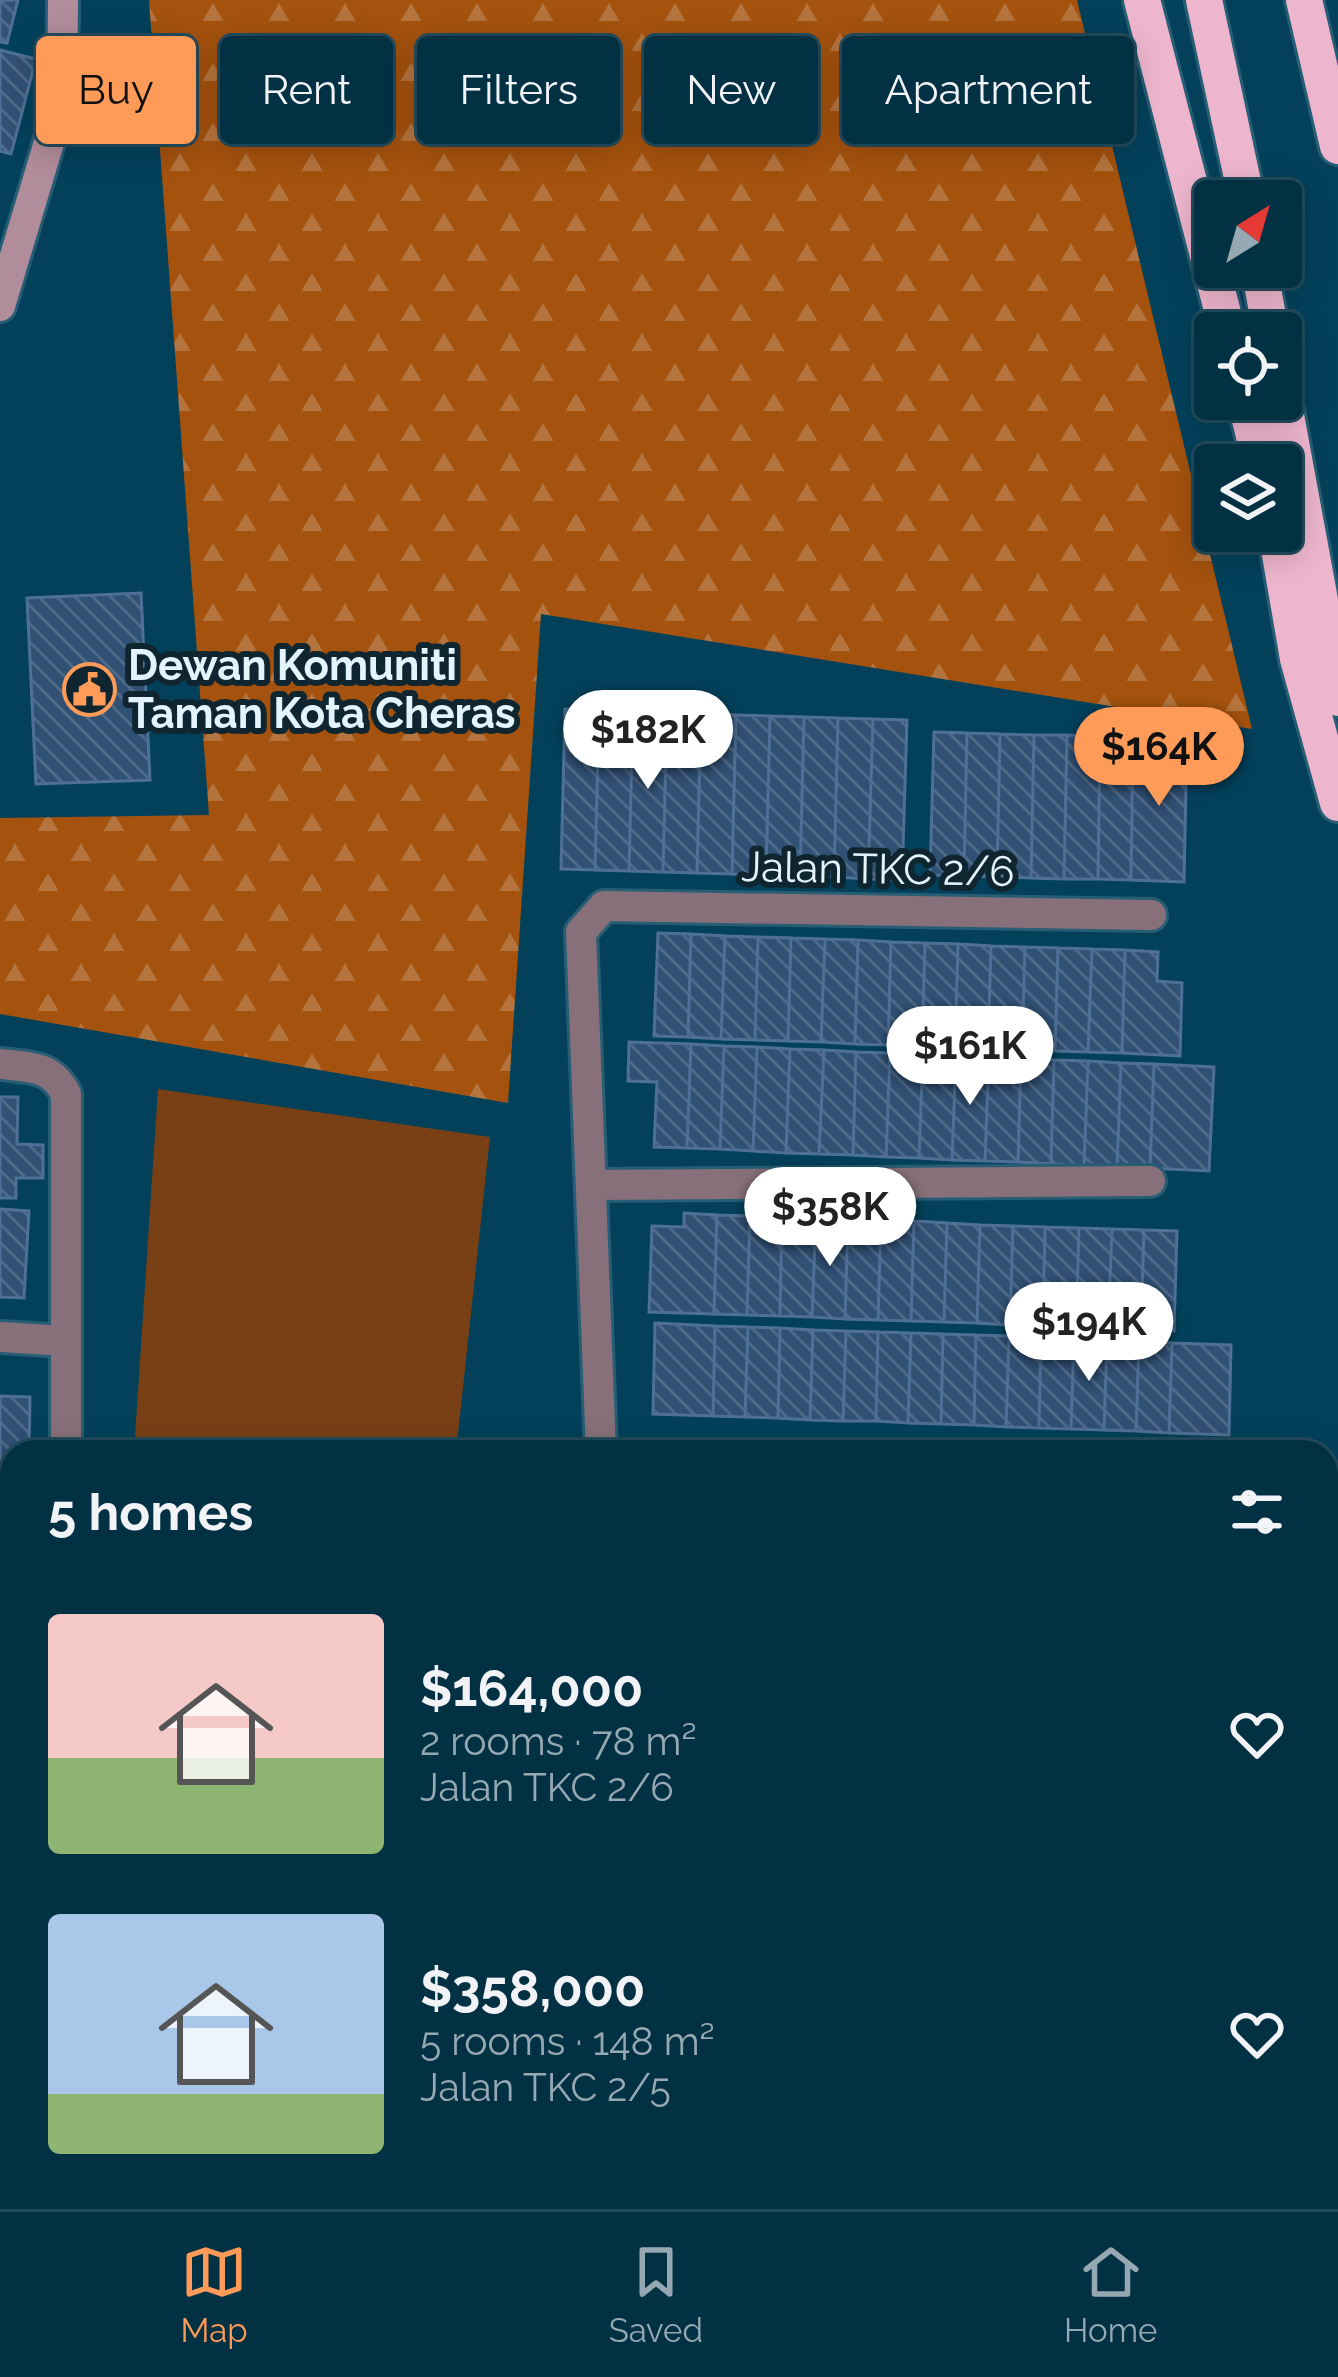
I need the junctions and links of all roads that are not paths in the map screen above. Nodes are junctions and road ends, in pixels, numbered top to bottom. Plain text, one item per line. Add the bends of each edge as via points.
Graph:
1 (63, 0) edge
2 (1142, 0) edge
3 (1204, 0) edge
4 (1304, 0) edge
5 (1321, 0) edge
6 (1322, 67) junction
7 (1338, 146) edge
8 (1242, 180) edge
9 (0, 306) edge
10 (1223, 312) edge
11 (1287, 420) edge
12 (1280, 552) edge
13 (1338, 698) edge
14 (1338, 803) edge
15 (1151, 915) dead end
16 (0, 1064) edge
17 (1150, 1181) dead end
18 (591, 1185) junction
19 (0, 1336) edge
20 (66, 1340) junction
21 (66, 1440) edge
22 (602, 1440) edge

1 - 9 street via 62,99
2 - 10 highway
3 - 8 highway
4 - 6 highway
5 - 6 highway
6 - 7 highway
11 - 13 highway
12 - 14 highway via 1298,659
15 - 18 street, Jalan TKC 2/6 via 604,906 581,932
16 - 20 street via 41,1068 66,1094
17 - 18 street
18 - 22 street
19 - 20 street
20 - 21 street

